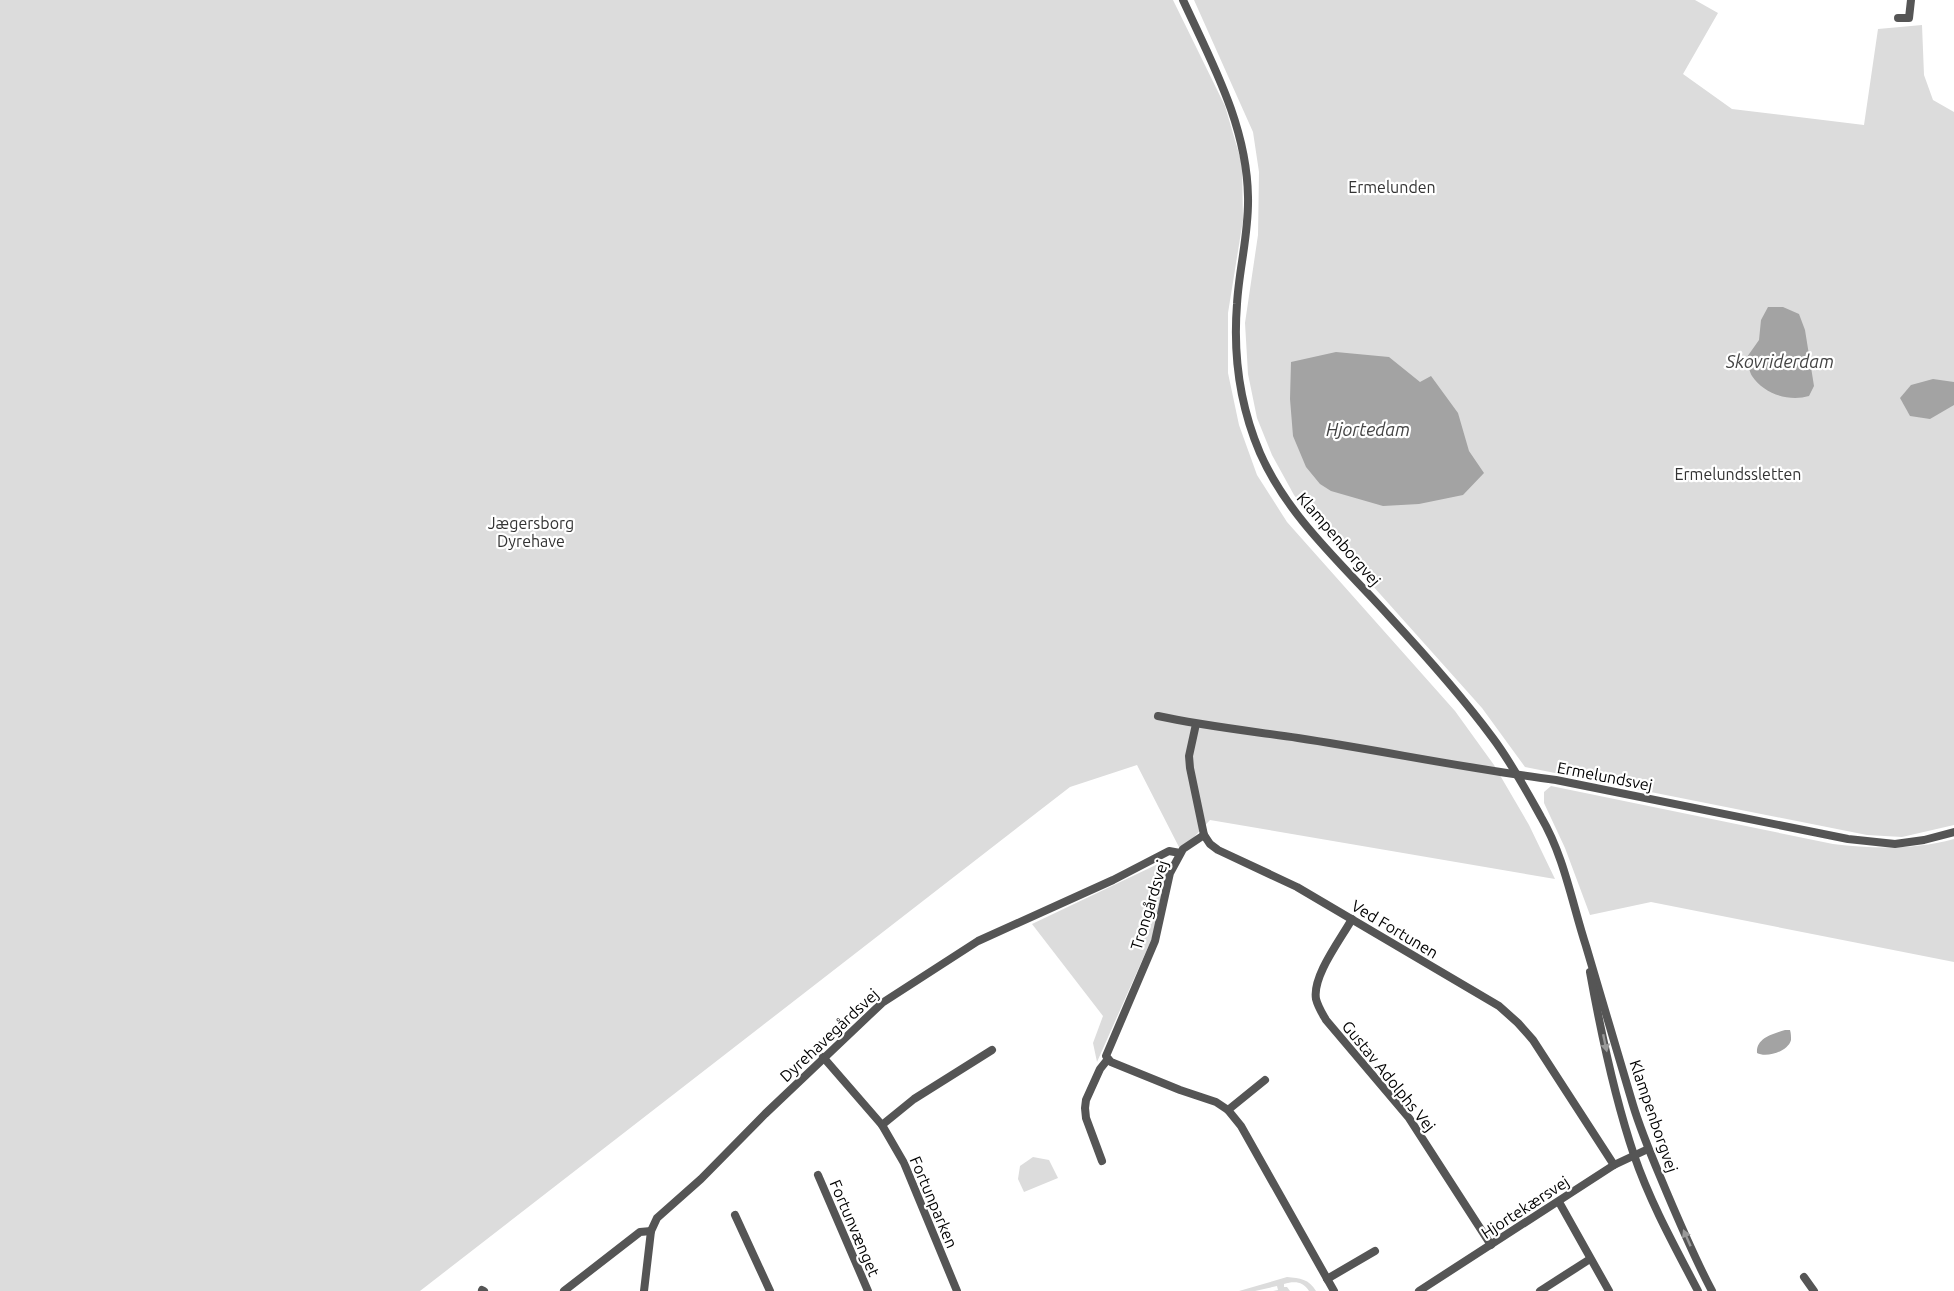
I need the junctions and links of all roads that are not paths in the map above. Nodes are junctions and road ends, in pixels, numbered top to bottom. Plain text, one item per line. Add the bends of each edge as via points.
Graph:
1 (1183, 0) edge
2 (1911, 0) edge
3 (1898, 18) dead end
4 (1158, 716) dead end
5 (1196, 724) junction
6 (1518, 775) junction
7 (1954, 832) edge
8 (1204, 834) junction
9 (1180, 853) junction
10 (1352, 919) junction
11 (1585, 944) junction
12 (992, 1050) dead end
13 (824, 1057) junction
14 (1108, 1059) junction
15 (1265, 1080) dead end
16 (1228, 1110) junction
17 (882, 1125) junction
18 (1648, 1149) junction
19 (1634, 1156) junction
20 (1102, 1161) dead end
21 (1614, 1165) junction
22 (818, 1175) dead end
23 (1559, 1202) junction
24 (735, 1215) dead end
25 (651, 1232) junction
26 (1491, 1245) junction
27 (1375, 1251) dead end
28 (1590, 1258) junction
29 (1804, 1277) dead end
30 (1328, 1279) junction
31 (564, 1291) edge
32 (644, 1291) edge
33 (770, 1291) edge
34 (868, 1291) edge
35 (957, 1291) edge
36 (1334, 1291) edge
37 (1419, 1291) edge
38 (1540, 1291) edge
39 (1609, 1291) edge
40 (1698, 1291) edge
41 (1712, 1291) edge
42 (1814, 1291) edge

1 - 6 street, Klampenborgvej via 1228,99 1246,164 1247,237 1237,303 1237,358 1241,391 1262,456 1317,539 1460,696
2 - 3 street via 1909,18
4 - 5 street
5 - 6 street, Ermelundsvej
5 - 8 street via 1189,756
6 - 7 street, Ermelundsvej via 1848,840 1895,844
6 - 11 street, Klampenborgvej via 1545,823
8 - 9 street, Trongårdsvej
8 - 10 street, Ved Fortunen via 1218,850 1297,887
9 - 13 street, Dyrehavegårdsvej via 1169,851 978,941 882,1003
9 - 14 street, Trongårdsvej via 1170,873 1155,941 1107,1052
10 - 21 street, Ved Fortunen via 1499,1006 1518,1023
10 - 26 street, Gustav Adolphs Vej via 1320,974 1316,988 1319,1008 1409,1118
11 - 18 street, Klampenborgvej
11 -> 19 street, Klampenborgvej via 1611,1073
12 - 17 street via 942,1080
13 - 17 street, Fortunparken
13 - 25 street, Dyrehavegårdsvej via 657,1218
14 - 16 street
14 - 20 street, Trongårdsvej via 1085,1108
15 - 16 street
16 - 30 street via 1241,1126
17 - 35 street, Fortunparken via 904,1163
18 - 19 street, Hjortekærsvej
41 -> 18 street, Klampenborgvej
19 - 21 street, Hjortekærsvej
19 - 40 street, Klampenborgvej
21 - 23 street, Hjortekærsvej
22 - 34 street, Fortunvænget
23 - 26 street, Hjortekærsvej
23 - 28 street
24 - 33 street
25 - 31 street via 640,1232
25 - 32 street, Dyrehavegårdsvej
26 - 37 street, Hjortekærsvej
27 - 30 street
28 - 38 street
28 - 39 street
29 - 42 street
30 - 36 street

